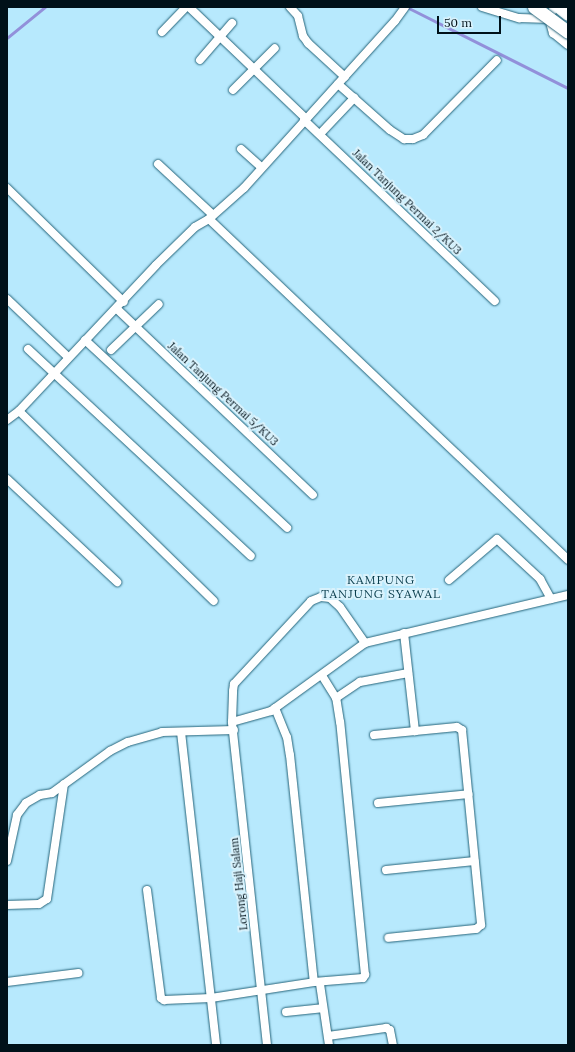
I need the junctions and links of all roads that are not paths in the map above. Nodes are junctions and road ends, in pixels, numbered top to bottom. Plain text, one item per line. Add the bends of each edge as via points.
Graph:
1 (187, 7) edge
2 (290, 7) edge
3 (482, 7) edge
4 (534, 7) edge
5 (554, 7) edge
6 (559, 7) edge
7 (403, 10) edge
8 (568, 14) edge
9 (549, 19) junction
10 (232, 23) dead end
11 (162, 32) dead end
12 (568, 32) edge
13 (220, 36) junction
14 (568, 45) edge
15 (275, 48) dead end
16 (200, 60) dead end
17 (497, 60) dead end
18 (254, 69) junction
19 (345, 77) junction
20 (338, 84) junction
21 (233, 90) dead end
22 (354, 98) junction
23 (305, 119) junction
24 (320, 134) junction
25 (241, 149) dead end
26 (158, 164) dead end
27 (261, 167) junction
28 (7, 188) edge
29 (211, 217) junction
30 (7, 299) edge
31 (495, 301) dead end
32 (124, 302) junction
33 (159, 304) dead end
34 (117, 309) junction
35 (135, 327) junction
36 (85, 340) junction
37 (28, 350) dead end
38 (111, 350) dead end
39 (68, 357) junction
40 (53, 373) junction
41 (19, 411) junction
42 (8, 416) edge
43 (7, 479) edge
44 (313, 495) dead end
45 (287, 528) dead end
46 (251, 556) dead end
47 (568, 560) edge
48 (449, 580) dead end
49 (118, 582) dead end
50 (568, 594) edge
51 (551, 599) junction
52 (214, 600) dead end
53 (404, 633) junction
54 (365, 643) junction
55 (408, 673) junction
56 (322, 676) junction
57 (336, 698) junction
58 (275, 708) junction
59 (232, 722) junction
60 (234, 730) junction
61 (415, 731) junction
62 (181, 732) junction
63 (374, 735) dead end
64 (64, 784) junction
65 (469, 794) junction
66 (378, 803) dead end
67 (7, 861) edge
68 (475, 861) junction
69 (386, 870) dead end
70 (147, 890) dead end
71 (7, 904) edge
72 (388, 938) dead end
73 (78, 973) dead end
74 (7, 982) edge
75 (317, 983) junction
76 (262, 992) junction
77 (211, 998) junction
78 (322, 1008) junction
79 (286, 1012) dead end
80 (329, 1041) edge
81 (216, 1045) edge
82 (267, 1045) edge
83 (393, 1045) edge

1 - 11 street
1 - 13 street, Jalan Tanjung Permai 2/KU3
2 - 19 street via 298,16 303,36 308,43
3 - 9 street via 519,18
4 - 12 main road, bridge
5 - 9 street
6 - 8 main road
7 - 19 street
9 - 14 street via 553,33
10 - 13 street
13 - 16 street
13 - 18 street, Jalan Tanjung Permai 2/KU3
15 - 18 street
17 - 22 street via 423,136 413,139 404,139 390,130
18 - 21 street
18 - 23 street, Jalan Tanjung Permai 2/KU3
19 - 20 street
20 - 22 street
20 - 23 street
22 - 24 street
23 - 24 street, Jalan Tanjung Permai 2/KU3
23 - 27 street
24 - 31 street, Jalan Tanjung Permai 2/KU3
25 - 27 street
26 - 29 street
27 - 29 street via 244,188
28 - 32 street
29 - 32 street via 195,227
29 - 47 street
30 - 39 street
32 - 34 street
33 - 35 street
34 - 35 street, Jalan Tanjung Permai 5/KU3
34 - 36 street
35 - 38 street
35 - 44 street, Jalan Tanjung Permai 5/KU3
36 - 39 street
36 - 45 street
37 - 40 street
39 - 40 street
40 - 41 street
40 - 46 street
41 - 42 street
41 - 52 street
43 - 49 street
48 - 51 street via 497,540 540,579
50 - 51 street
51 - 53 street
53 - 54 street
53 - 55 street
54 - 56 street
54 - 59 street, Lorong Haji Salam via 340,606 330,598 321,597 311,601 234,684
55 - 57 street via 360,682
55 - 61 street
56 - 57 street
56 - 58 street
57 - 75 street via 365,975 359,980
58 - 59 street
58 - 75 street via 287,737 290,754
59 - 60 street, Lorong Haji Salam
60 - 62 street
60 - 76 street, Lorong Haji Salam
61 - 63 street
61 - 65 street via 460,728
62 - 64 street via 162,732 128,742 89,764
62 - 77 street
64 - 67 street via 52,793 33,798 17,815
64 - 71 street via 47,899 39,904
65 - 66 street
65 - 68 street
68 - 69 street
68 - 72 street via 479,928
70 - 77 street via 161,998 169,1001
73 - 74 street
75 - 76 street
75 - 78 street
76 - 77 street
76 - 82 street, Lorong Haji Salam
77 - 81 street
78 - 79 street
78 - 80 street
80 - 83 street via 386,1028 392,1035

